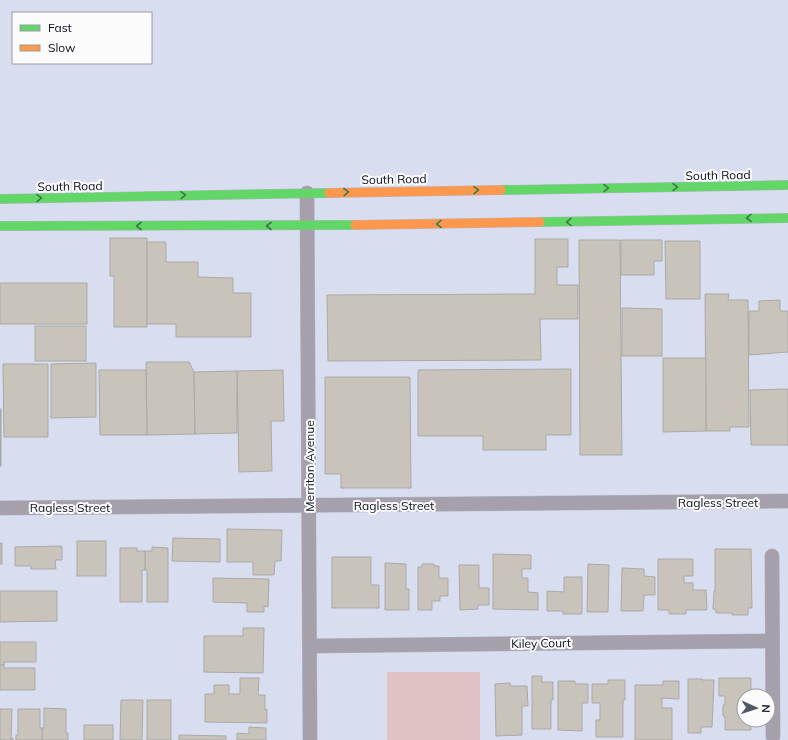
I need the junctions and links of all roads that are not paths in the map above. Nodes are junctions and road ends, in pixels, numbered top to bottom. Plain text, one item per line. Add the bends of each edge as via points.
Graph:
1 (788, 185) edge
2 (307, 193) junction
3 (0, 199) edge
4 (788, 218) edge
5 (0, 226) edge
6 (308, 226) junction
7 (788, 501) edge
8 (309, 505) junction
9 (0, 508) edge
10 (772, 556) dead end
11 (772, 641) junction
12 (310, 646) junction
13 (773, 736) dead end
14 (310, 740) edge

2 -> 1 highway, South Road
3 -> 2 highway, South Road
2 - 6 street, Merriton Avenue
4 -> 6 highway
6 -> 5 highway
6 - 8 street, Merriton Avenue
7 - 8 street, Ragless Street
8 - 9 street, Ragless Street
8 - 12 street, Merriton Avenue
10 - 11 street
11 - 12 street, Kiley Court
11 - 13 street
12 - 14 street, Merriton Avenue

